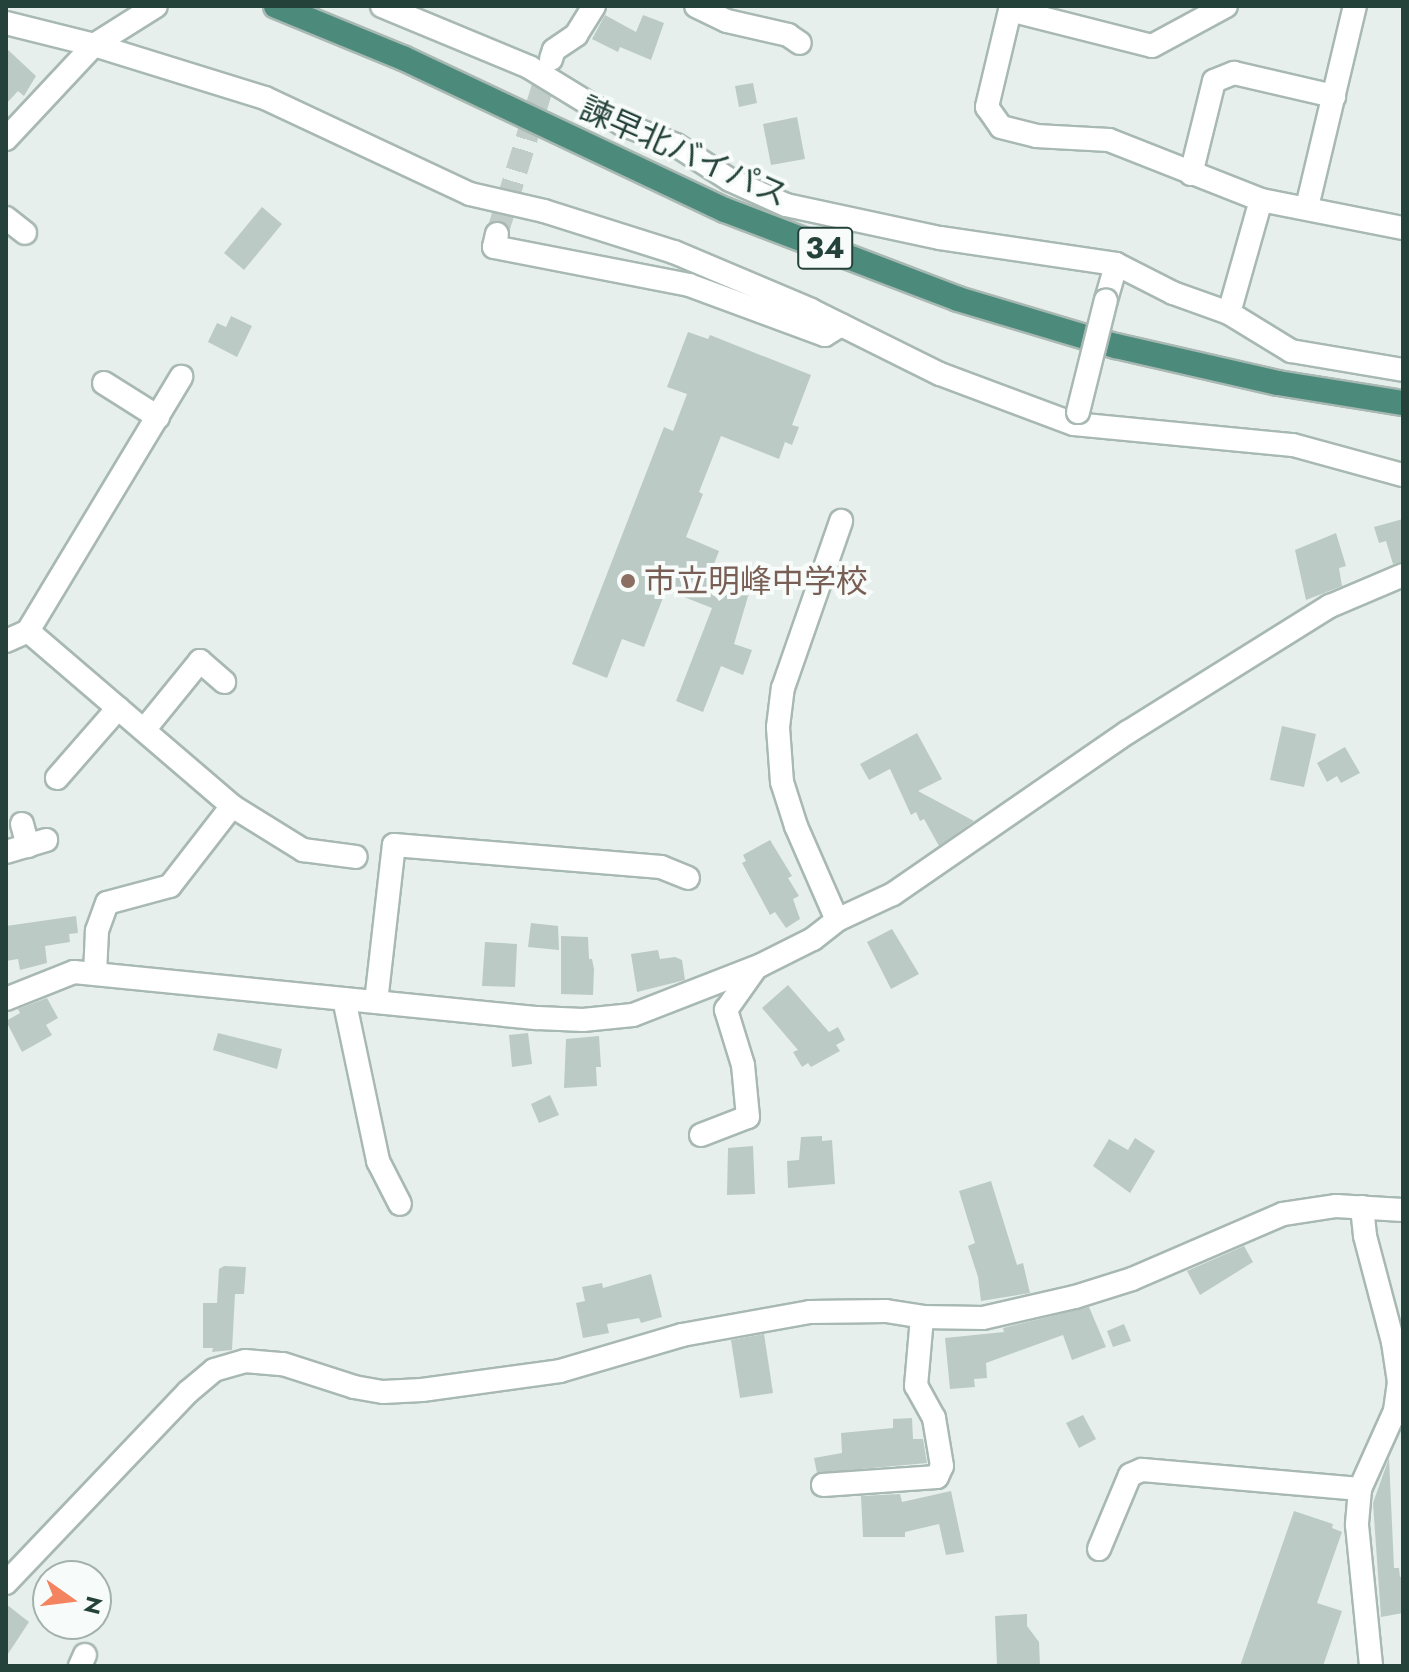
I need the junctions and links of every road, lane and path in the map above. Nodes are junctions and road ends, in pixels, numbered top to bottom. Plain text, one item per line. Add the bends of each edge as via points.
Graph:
1 (156, 6) edge
2 (276, 6) edge
3 (382, 6) edge
4 (594, 6) edge
5 (696, 6) edge
6 (1226, 6) edge
7 (1355, 6) edge
8 (1010, 8) edge
9 (6, 23) edge
10 (800, 43) dead end
11 (94, 45) junction
12 (551, 59) tunnel mouth
13 (1334, 96) junction
14 (6, 139) edge
15 (1191, 174) junction
16 (1261, 200) junction
17 (1307, 207) junction
18 (6, 218) edge
19 (1403, 228) edge
20 (25, 233) dead end
21 (497, 234) dead end
22 (1116, 264) junction
23 (1229, 313) junction
24 (841, 325) junction
25 (1403, 370) edge
26 (181, 377) dead end
27 (104, 383) dead end
28 (1403, 403) edge
29 (158, 417) junction
30 (1076, 418) junction
31 (1403, 475) edge
32 (841, 521) dead end
33 (1403, 575) edge
34 (28, 631) junction
35 (6, 641) edge
36 (224, 682) dead end
37 (118, 708) junction
38 (144, 730) junction
39 (57, 778) dead end
40 (232, 806) junction
41 (356, 857) dead end
42 (688, 878) dead end
43 (837, 920) junction
44 (755, 968) junction
45 (95, 973) junction
46 (6, 999) edge
47 (344, 999) junction
48 (376, 1002) junction
49 (701, 1135) dead end
50 (400, 1204) dead end
51 (1362, 1207) junction
52 (1403, 1210) edge
53 (922, 1317) junction
54 (823, 1485) dead end
55 (1360, 1489) junction
56 (1099, 1549) dead end
57 (6, 1583) edge
58 (1371, 1666) edge

1 - 11 street
2 - 28 highway, 諫早北バイパス / 34 via 403,58 725,210 958,299 1116,346 1278,383
3 - 22 street via 529,67 622,124 676,145 730,180 786,205 940,238
4 - 12 street via 576,35 554,50
5 - 10 street
6 - 8 street via 1152,46
7 - 13 street
8 - 15 street via 987,107 1001,127 1036,136 1109,140
9 - 11 street
11 - 14 street
11 - 24 street via 265,98 470,194 674,252
13 - 15 street via 1234,73 1214,81
13 - 17 street
15 - 16 street
16 - 17 street
16 - 23 street
17 - 19 street
18 - 20 street
21 - 24 street via 494,247 689,285 825,335
22 - 23 street
22 - 30 street, bridge
23 - 25 street via 1291,351
24 - 30 street via 940,374
26 - 29 street
27 - 29 street
29 - 34 street
30 - 31 street via 1293,445
32 - 43 street via 783,688 778,727 782,782
33 - 43 street via 1330,606 1128,732 893,894
34 - 35 street
34 - 37 street
36 - 38 street via 200,661
37 - 38 street
37 - 39 street
38 - 40 street
40 - 41 street via 303,850
40 - 45 street via 170,886 107,903 97,931
42 - 48 street via 661,867 394,845
43 - 44 street via 813,939
44 - 48 street via 633,1015 583,1020
44 - 49 street via 726,1010 743,1065 748,1117
45 - 46 street via 74,972
45 - 47 street
47 - 48 street
47 - 50 street via 378,1161
51 - 52 street
51 - 53 street via 1283,1214 1132,1279 1026,1310 983,1318
51 - 55 street via 1399,1382 1395,1411
53 - 54 street via 916,1386 934,1418 942,1466 937,1477
53 - 57 street via 886,1311 810,1312 682,1335 560,1371 422,1390 354,1387 283,1364 245,1361 214,1370 148,1431
55 - 56 street via 1142,1470 1130,1475
55 - 58 street via 1357,1525

